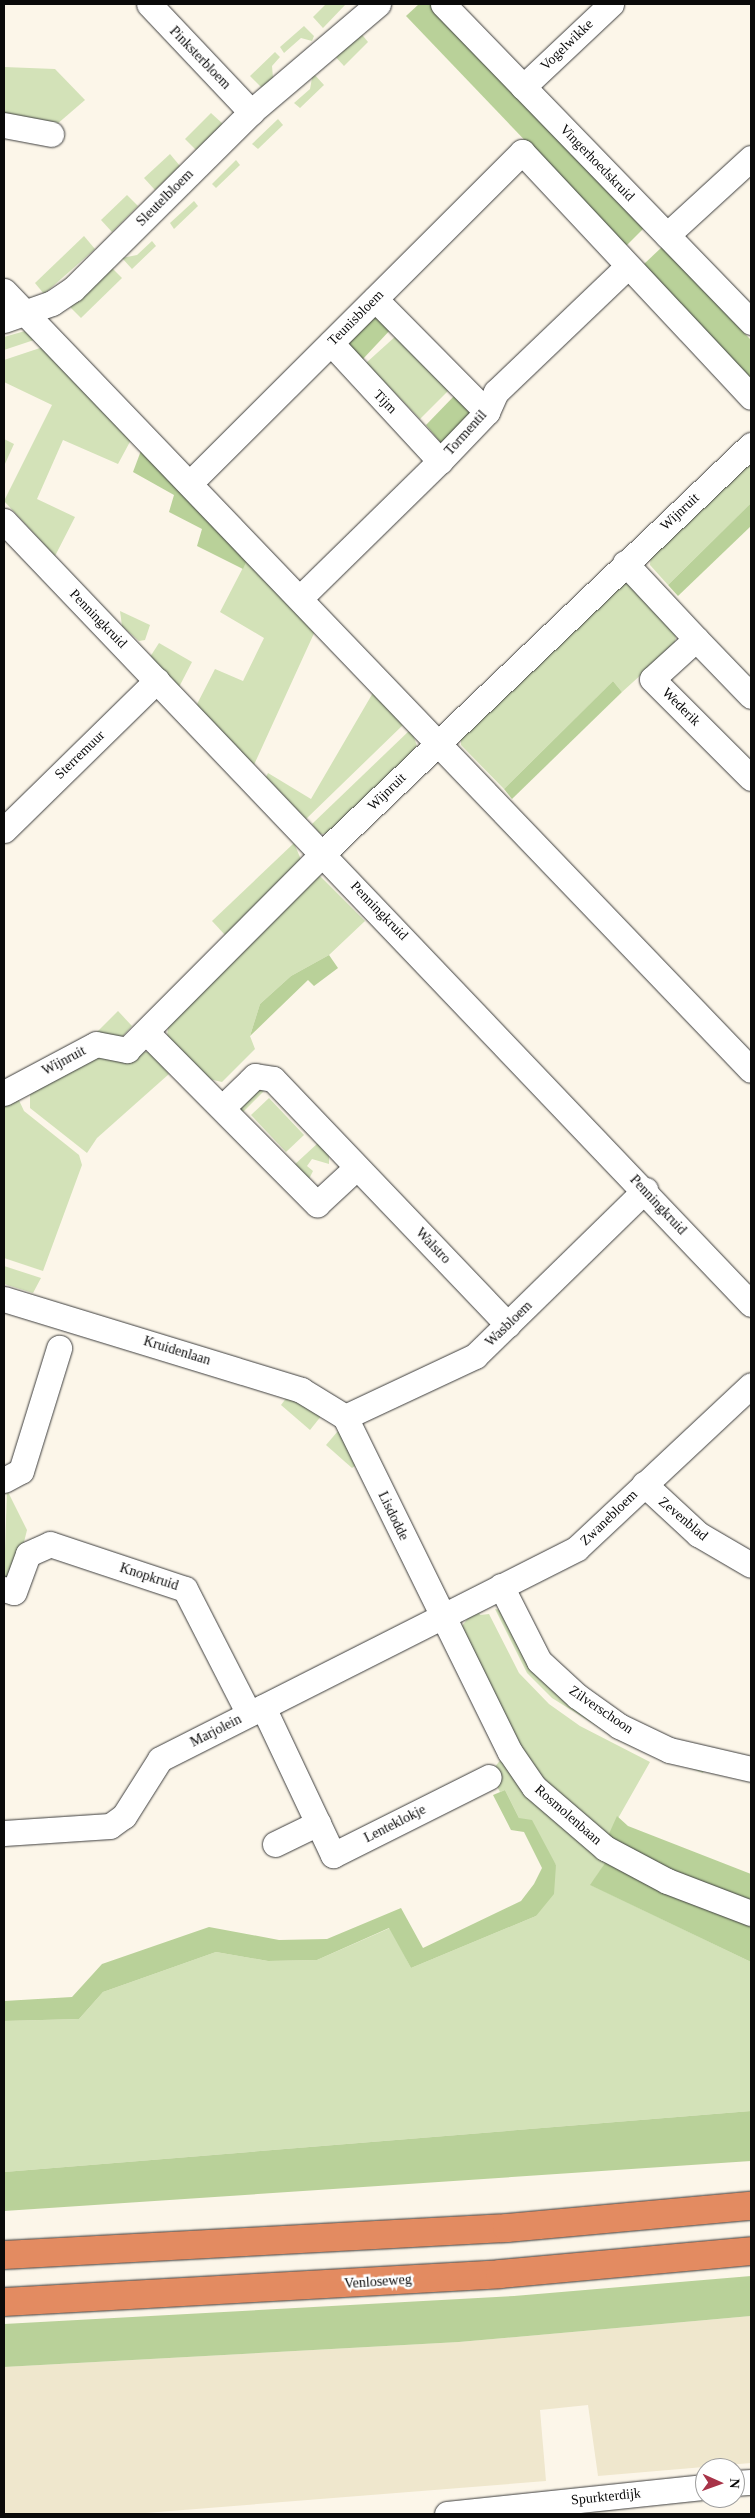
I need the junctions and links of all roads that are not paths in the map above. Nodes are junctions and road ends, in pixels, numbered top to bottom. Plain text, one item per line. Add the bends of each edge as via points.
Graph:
1 (148, 4) edge
2 (359, 4) edge
3 (378, 4) edge
4 (443, 4) edge
5 (611, 4) edge
6 (314, 55) junction
7 (523, 87) junction
8 (251, 112) junction
9 (4, 125) edge
10 (51, 134) dead end
11 (751, 158) edge
12 (667, 235) junction
13 (628, 266) junction
14 (4, 291) edge
15 (375, 299) junction
16 (27, 312) junction
17 (4, 320) edge
18 (751, 322) edge
19 (330, 343) junction
20 (751, 397) edge
21 (486, 412) junction
22 (751, 444) edge
23 (440, 461) junction
24 (190, 483) junction
25 (4, 521) edge
26 (625, 563) junction
27 (300, 598) junction
28 (696, 639) junction
29 (157, 680) junction
30 (751, 696) edge
31 (438, 743) junction
32 (751, 778) edge
33 (5, 826) edge
34 (324, 852) junction
35 (146, 1032) junction
36 (751, 1070) edge
37 (4, 1093) edge
38 (224, 1106) junction
39 (357, 1168) junction
40 (645, 1190) junction
41 (4, 1299) edge
42 (751, 1304) edge
43 (508, 1325) junction
44 (59, 1348) dead end
45 (751, 1385) edge
46 (345, 1417) junction
47 (4, 1480) edge
48 (644, 1484) junction
49 (751, 1565) edge
50 (501, 1586) junction
51 (4, 1589) edge
52 (442, 1615) junction
53 (256, 1710) junction
54 (751, 1769) edge
55 (489, 1776) dead end
56 (318, 1823) junction
57 (4, 1832) edge
58 (275, 1844) dead end
59 (751, 1913) edge
60 (751, 2206) edge
61 (751, 2251) edge
62 (4, 2256) edge
63 (4, 2302) edge
64 (695, 2487) edge
65 (447, 2514) edge

1 - 8 street, Pinksterbloem
2 - 6 street, Sleutelbloem
3 - 6 street, Sleutelbloem
4 - 7 street, Vingerhoedskruid
5 - 7 street, Vogelwikke
6 - 8 street, Sleutelbloem
7 - 12 street, Vingerhoedskruid
8 - 16 street, Sleutelbloem via 73,289
9 - 10 street
11 - 12 street
12 - 18 street, Vingerhoedskruid
13 - 15 street, Teunisbloem via 522,152
13 - 20 street
13 - 21 street, Tormentil via 496,392
14 - 16 street
15 - 19 street, Teunisbloem
15 - 21 street
16 - 17 street, Sleutelbloem
16 - 24 street
19 - 23 street, Tijm
19 - 24 street, Teunisbloem
21 - 23 street, Tormentil
22 - 26 street, Wijnruit
23 - 27 street, Tormentil
24 - 27 street
25 - 29 street, Penningkruid
26 - 28 street
26 - 31 street, Wijnruit
27 - 31 street
28 - 30 street
28 - 32 street, Wederik via 652,679
29 - 33 street, Sterremuur
29 - 34 street, Penningkruid
31 - 34 street, Wijnruit
31 - 36 street
34 - 35 street, Wijnruit
34 - 40 street, Penningkruid
35 - 37 street, Wijnruit via 127,1050 96,1044
35 - 38 street
38 - 39 street, Walstro via 255,1076 273,1079
38 - 39 street via 317,1204
39 - 43 street, Walstro
40 - 42 street, Penningkruid
40 - 43 street, Wasbloem
41 - 46 street, Kruidenlaan via 291,1386
43 - 46 street, Wasbloem via 475,1356
44 - 47 street via 21,1471
45 - 48 street, Zwanebloem
46 - 52 street, Lisdodde
48 - 49 street, Zevenblad via 698,1534
48 - 50 street, Zwanebloem via 577,1548
50 - 52 street, Zwanebloem
50 - 54 street, Zilverschoon via 540,1661 577,1696 619,1726 669,1750
51 - 53 street, Knopkruid via 14,1592 28,1554 50,1544 185,1589
52 - 53 street, Marjolein
52 - 59 street, Rosmolenbaan via 510,1752 534,1787 613,1852 667,1881
53 - 56 street, Lenteklokje
53 - 57 street, Marjolein via 160,1759 124,1816 110,1826
55 - 56 street, Lenteklokje via 333,1855
56 - 58 street
60 - 62 highway via 507,2228
61 - 63 highway, Venloseweg via 500,2274
64 - 65 street, Spurkterdijk

